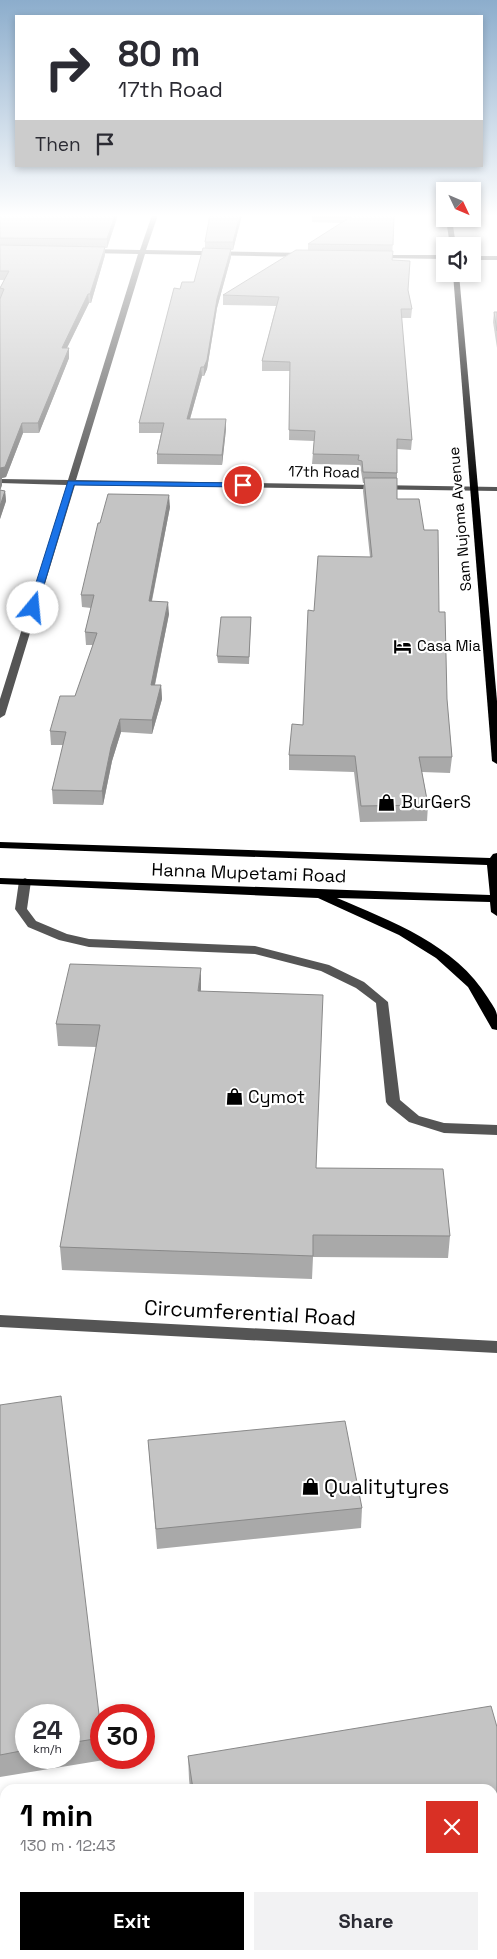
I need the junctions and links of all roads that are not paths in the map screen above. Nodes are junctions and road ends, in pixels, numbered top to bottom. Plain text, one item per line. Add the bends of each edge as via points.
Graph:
1 (125, 306) edge
2 (459, 306) edge
3 (0, 481) edge
4 (71, 482) junction
5 (474, 488) junction
6 (497, 488) edge
7 (0, 715) edge
8 (497, 760) edge
9 (0, 845) edge
10 (496, 860) edge
11 (0, 881) edge
12 (25, 881) junction
13 (317, 894) junction
14 (497, 899) edge
15 (497, 912) edge
16 (497, 1026) edge
17 (497, 1130) edge
18 (0, 1321) edge
19 (497, 1347) edge

1 - 4 street
2 - 5 main road, Sam Nujoma Avenue
3 - 4 street, 17th Road
4 - 5 street, 17th Road
4 - 7 street
5 - 6 street, 17th Road
5 - 8 main road, Sam Nujoma Avenue
9 - 10 main road, Hanna Mupetami Road
10 - 14 main road
11 - 12 main road, Hanna Mupetami Road
12 - 13 main road, Hanna Mupetami Road
12 - 17 street via 21,909 32,924 63,938 89,943 255,950 325,968 360,985 382,1002 393,1102 414,1119 444,1128
13 - 14 main road, Hanna Mupetami Road
13 - 16 main road via 389,925 451,962 473,985
14 - 15 main road
18 - 19 street, Circumferential Road

